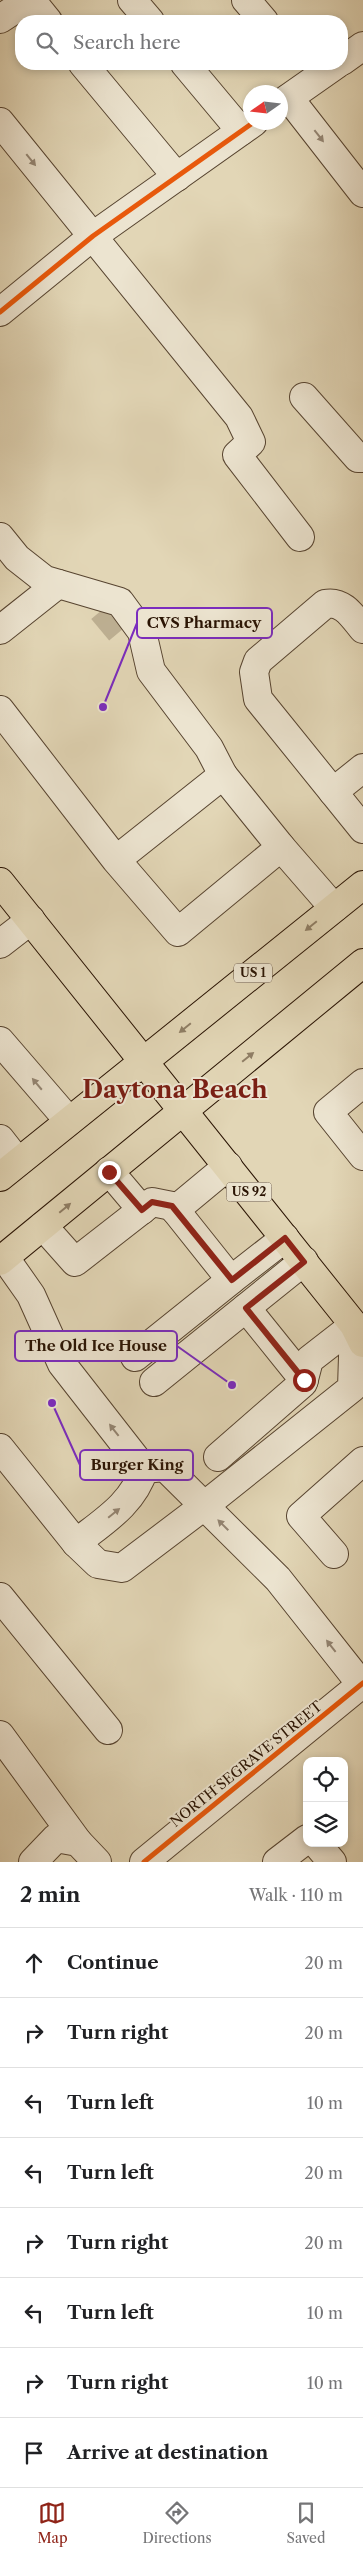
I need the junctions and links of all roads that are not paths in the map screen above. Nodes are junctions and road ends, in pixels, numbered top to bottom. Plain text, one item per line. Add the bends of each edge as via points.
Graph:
1 (30, 0) edge
2 (132, 0) edge
3 (246, 0) edge
4 (43, 15) edge
5 (145, 15) edge
6 (259, 15) edge
7 (0, 19) edge
8 (363, 46) edge
9 (348, 57) edge
10 (88, 70) edge
11 (191, 70) edge
12 (307, 72) edge
13 (288, 97) edge
14 (288, 105) edge
15 (0, 122) edge
16 (243, 122) edge
17 (244, 130) edge
18 (177, 177) junction
19 (363, 193) edge
20 (93, 236) junction
21 (0, 312) edge
22 (304, 397) dead end
23 (363, 458) edge
24 (0, 537) edge
25 (300, 537) dead end
26 (58, 584) junction
27 (363, 629) edge
28 (0, 630) edge
29 (122, 634) tunnel mouth
30 (151, 671) junction
31 (0, 710) edge
32 (363, 768) edge
33 (223, 775) junction
34 (333, 792) junction
35 (363, 829) edge
36 (281, 847) junction
37 (116, 860) junction
38 (0, 882) edge
39 (363, 884) edge
40 (334, 908) junction
41 (31, 920) junction
42 (0, 944) edge
43 (363, 963) edge
44 (0, 1041) edge
45 (144, 1061) junction
46 (363, 1083) edge
47 (184, 1110) junction
48 (69, 1121) junction
49 (0, 1139) edge
50 (363, 1156) edge
51 (228, 1166) junction
52 (9, 1170) edge
53 (109, 1172) junction
54 (142, 1210) junction
55 (175, 1210) junction
56 (44, 1226) junction
57 (285, 1238) junction
58 (2, 1259) edge
59 (304, 1262) junction
60 (232, 1280) junction
61 (246, 1308) junction
62 (360, 1333) edge
63 (135, 1357) dead end
64 (304, 1380) junction
65 (154, 1382) dead end
66 (0, 1448) edge
67 (218, 1457) dead end
68 (363, 1460) edge
69 (154, 1468) junction
70 (204, 1506) junction
71 (76, 1543) junction
72 (334, 1554) dead end
73 (0, 1598) edge
74 (362, 1684) edge
75 (108, 1730) dead end
76 (0, 1735) edge
77 (78, 1842) junction
78 (303, 1842) edge
79 (319, 1847) edge
80 (33, 1862) edge
81 (97, 1862) edge
82 (144, 1862) edge
83 (277, 1862) edge
84 (332, 1862) edge

1 - 4 street
1 - 7 street
2 - 5 street
3 - 6 street
8 - 9 street
10 - 18 street
11 - 16 street
12 - 13 street
14 -> 19 street
15 -> 20 street
17 - 18 street
18 - 20 street
20 - 21 street
20 - 25 street via 240,417 251,442 237,455
22 - 23 street via 358,458
24 - 26 street via 17,558 45,580
26 - 28 street
26 - 30 street via 96,602 120,602 142,632
27 - 34 street via 344,607 332,602 325,604 258,661 254,672 258,699
29 - 30 street
30 - 33 street via 209,748
31 - 37 street
32 - 34 street
33 - 36 street
33 - 37 street
34 - 35 street
36 - 37 street via 178,932
36 - 40 street
38 - 41 main road, US 92
39 - 40 main road, US 1
40 -> 45 main road, US 1
41 - 42 street
41 - 45 main road, US 92
47 -> 43 main road
48 -> 44 street
45 - 47 main road, US 92
45 - 48 main road, US 1
46 - 50 street via 328,1112
47 - 51 main road, US 92
47 - 53 main road
48 - 52 main road, US 1
49 - 52 street
51 - 55 street
51 - 57 main road, US 92
53 - 54 street
56 -> 53 main road
54 - 55 street via 152,1202 172,1206
54 - 56 street via 75,1262
55 - 60 street
56 - 58 main road
57 - 59 main road, US 92
57 - 60 street
69 -> 58 street
59 - 61 street
59 - 62 main road, US 92
60 - 63 street
61 - 64 street
61 - 65 street
62 - 64 street via 309,1360
62 - 70 street via 352,1388
64 - 67 street
66 - 71 street
68 - 72 street via 300,1516
69 - 70 street
71 -> 69 street via 127,1502
70 - 71 street via 122,1568 98,1564
74 -> 70 street via 278,1579
73 - 75 street
74 - 82 street, NORTH SEGRAVE STREET
76 - 77 street
77 - 80 street via 56,1838
77 - 81 street
78 - 83 street
79 - 84 street

